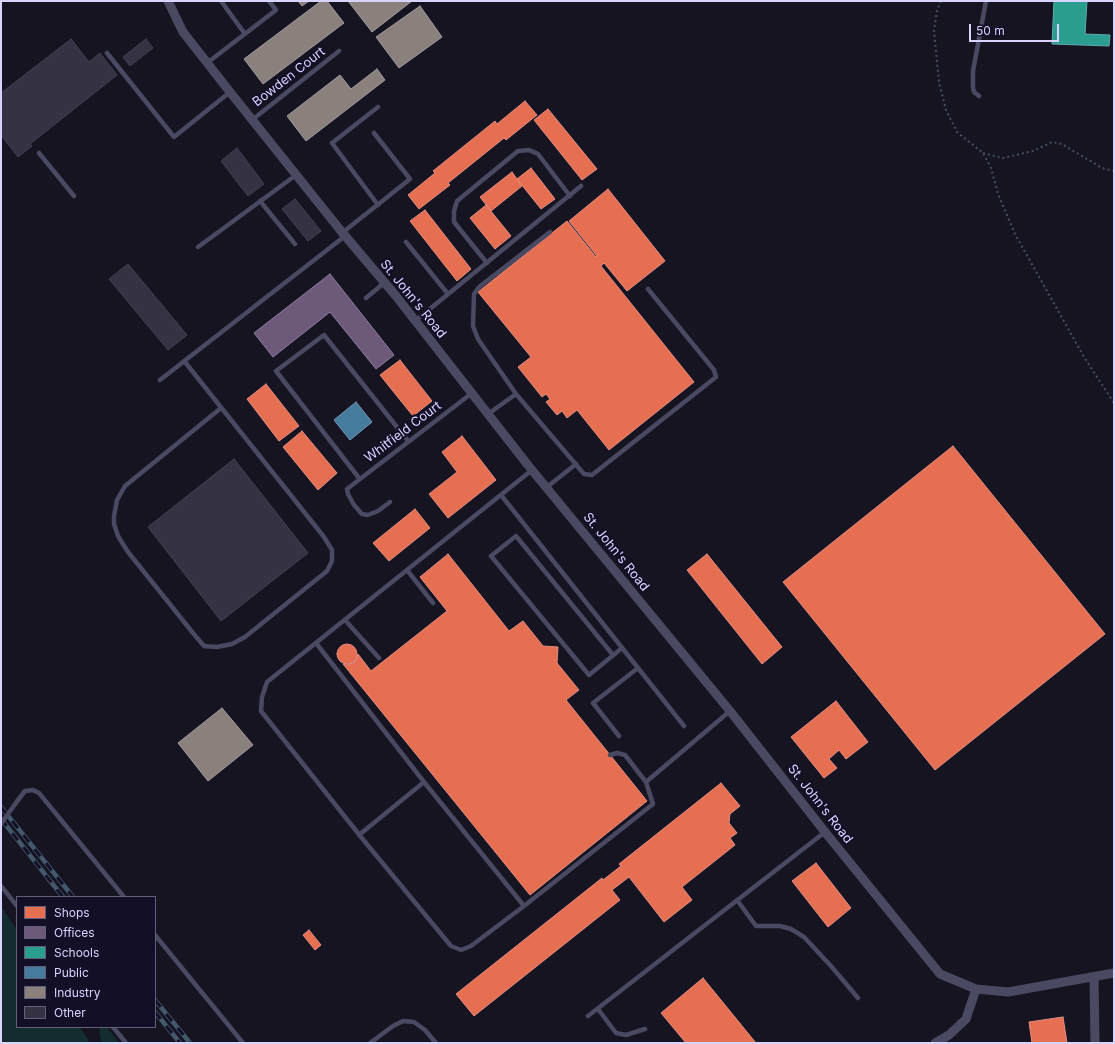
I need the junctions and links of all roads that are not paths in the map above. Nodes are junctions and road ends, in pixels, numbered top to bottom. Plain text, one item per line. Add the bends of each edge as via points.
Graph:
1 (168, 1) edge
2 (221, 1) edge
3 (269, 1) edge
4 (986, 1) edge
5 (245, 34) junction
6 (339, 51) dead end
7 (107, 53) dead end
8 (207, 63) junction
9 (230, 92) junction
10 (979, 96) dead end
11 (378, 107) dead end
12 (252, 120) junction
13 (374, 133) dead end
14 (39, 153) dead end
15 (296, 174) junction
16 (581, 186) dead end
17 (74, 196) dead end
18 (570, 196) junction
19 (260, 201) junction
20 (378, 205) junction
21 (550, 232) dead end
22 (344, 235) junction
23 (406, 242) dead end
24 (295, 244) dead end
25 (198, 247) dead end
26 (487, 263) junction
27 (384, 283) junction
28 (648, 289) dead end
29 (448, 294) junction
30 (366, 298) dead end
31 (415, 321) junction
32 (185, 362) junction
33 (160, 380) dead end
34 (472, 393) junction
35 (516, 394) junction
36 (221, 408) junction
37 (488, 414) junction
38 (408, 441) junction
39 (576, 464) junction
40 (532, 470) junction
41 (359, 478) junction
42 (547, 487) junction
43 (500, 495) junction
44 (390, 502) dead end
45 (407, 570) junction
46 (433, 603) dead end
47 (345, 620) junction
48 (316, 643) junction
49 (622, 648) junction
50 (613, 656) dead end
51 (379, 658) dead end
52 (638, 668) junction
53 (730, 711) junction
54 (684, 726) dead end
55 (619, 736) dead end
56 (610, 755) dead end
57 (424, 782) junction
58 (646, 782) junction
59 (1, 824) edge
60 (825, 832) junction
61 (359, 834) junction
62 (2, 888) edge
63 (123, 896) edge
64 (737, 900) junction
65 (16, 905) edge
66 (524, 906) junction
67 (156, 936) edge
68 (1114, 973) edge
69 (1094, 977) junction
70 (976, 989) junction
71 (858, 998) dead end
72 (598, 1009) junction
73 (588, 1016) dead end
74 (114, 1028) edge
75 (645, 1029) dead end
76 (126, 1043) edge
77 (243, 1043) edge
78 (370, 1043) edge
79 (436, 1043) edge
80 (935, 1043) edge
81 (1095, 1043) edge

1 - 8 street, St. John's Road via 184,32
2 - 5 lane
3 - 5 lane via 276,10
4 - 10 lane via 973,71 973,88
5 - 8 lane
6 - 12 lane, Bowden Court
7 - 9 lane via 174,137
8 - 9 street, St. John's Road
9 - 12 street, St. John's Road
11 - 20 lane via 332,143
12 - 15 street, St. John's Road
13 - 20 lane via 410,179
14 - 17 lane
15 - 19 lane
15 - 22 street, St. John's Road
16 - 18 lane
18 - 26 lane
18 - 26 lane via 538,154 529,150 518,151 457,201 454,211 454,222
19 - 24 lane
19 - 25 lane
20 - 22 lane
21 - 35 lane via 479,287 474,294 473,326 478,339
22 - 27 street, St. John's Road
22 - 32 lane
23 - 29 lane
26 - 29 lane
27 - 30 lane
27 - 31 street, St. John's Road
28 - 39 lane via 714,370 716,377 592,475 584,474
29 - 31 lane
31 - 34 street, St. John's Road
32 - 33 lane
32 - 36 lane
34 - 37 street, St. John's Road
34 - 38 lane, Whitfield Court
35 - 37 lane
35 - 39 lane
36 - 36 lane via 324,537 332,550 332,561 327,571 245,637 232,644 217,647 204,646 192,634 128,552 118,536 114,516 117,500 125,486
37 - 40 street, St. John's Road
38 - 41 lane, Whitfield Court
38 - 41 lane via 324,335 276,371
39 - 42 lane
40 - 42 street, St. John's Road
40 - 43 lane
41 - 44 lane, Whitfield Court via 347,489 354,505 362,514 368,515 378,511
42 - 53 street, St. John's Road
43 - 45 lane
43 - 49 lane
45 - 46 lane
45 - 47 lane
47 - 48 lane
47 - 51 lane
48 - 57 lane
48 - 61 lane via 267,682 261,711
49 - 50 lane via 616,652 611,657 589,675 491,556 516,536 554,584 584,620 593,632 608,650
49 - 52 lane
52 - 54 lane
52 - 55 lane via 593,704
53 - 58 lane
53 - 60 street, St. John's Road
56 - 58 lane via 624,755
57 - 61 lane
57 - 66 lane
58 - 66 lane via 653,804
59 - 63 lane, bridge via 25,791 39,793
60 - 64 lane
60 - 70 street, St. John's Road via 940,974
61 - 66 lane via 451,946 461,950 471,946
62 - 65 lane
64 - 71 lane via 756,926 780,926 804,936
64 - 72 lane
67 - 77 lane
68 - 69 street, St. John's Road
69 - 70 street, St. John's Road via 1008,992
69 - 81 street
70 - 80 street via 966,1019
72 - 73 lane
72 - 75 lane via 616,1033 626,1035
74 - 76 lane
78 - 79 lane via 403,1021 414,1022

